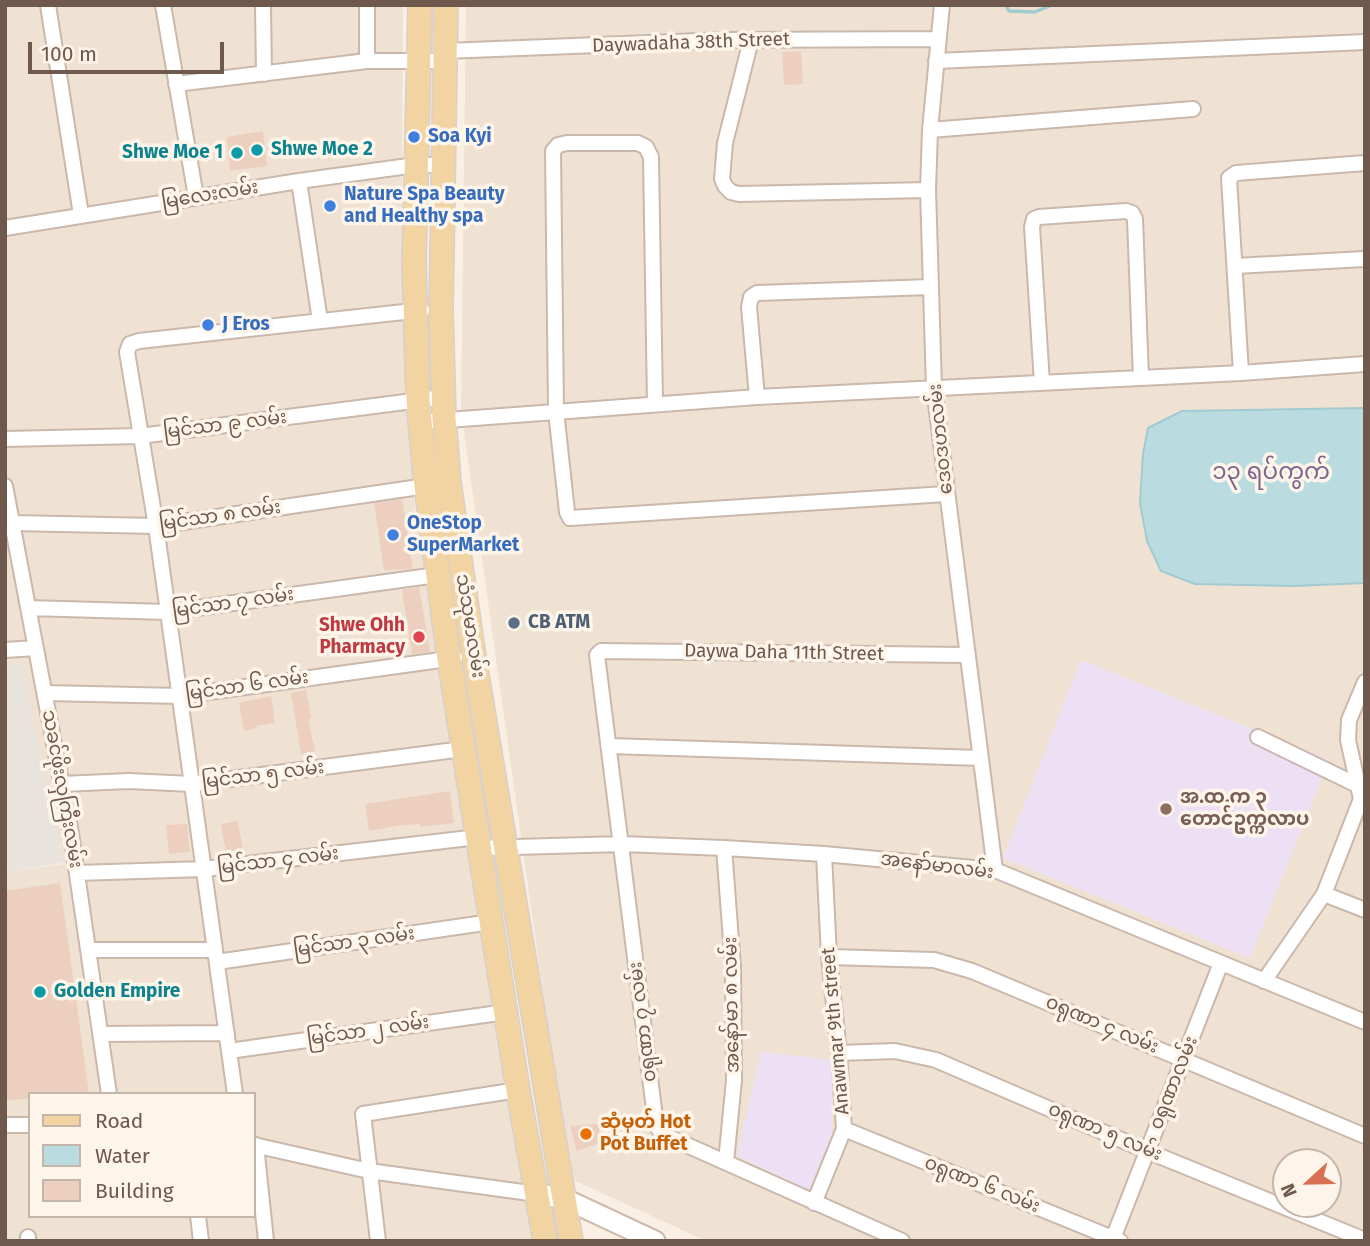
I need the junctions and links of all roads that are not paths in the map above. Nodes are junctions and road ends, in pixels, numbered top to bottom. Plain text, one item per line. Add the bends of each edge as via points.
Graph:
1 (48, 5) edge
2 (163, 5) edge
3 (263, 5) edge
4 (367, 5) edge
5 (420, 5) edge
6 (446, 5) edge
7 (942, 5) edge
8 (938, 39) junction
9 (751, 40) junction
10 (1365, 42) edge
11 (444, 56) junction
12 (419, 60) junction
13 (367, 61) junction
14 (936, 61) junction
15 (264, 74) junction
16 (176, 85) junction
17 (1193, 109) dead end
18 (930, 130) junction
19 (1365, 163) edge
20 (416, 165) junction
21 (442, 165) junction
22 (299, 181) junction
23 (928, 190) junction
24 (196, 197) junction
25 (80, 215) junction
26 (5, 228) edge
27 (1365, 259) edge
28 (1235, 266) junction
29 (931, 287) junction
30 (415, 310) junction
31 (441, 310) junction
32 (320, 321) junction
33 (1365, 364) edge
34 (1241, 373) junction
35 (1141, 378) junction
36 (1042, 383) junction
37 (934, 388) junction
38 (757, 397) junction
39 (655, 404) junction
40 (432, 410) junction
41 (556, 411) junction
42 (140, 436) junction
43 (5, 439) edge
44 (5, 486) edge
45 (426, 486) junction
46 (946, 494) junction
47 (12, 523) junction
48 (156, 526) junction
49 (437, 575) junction
50 (28, 608) junction
51 (168, 612) junction
52 (36, 648) junction
53 (5, 650) edge
54 (601, 651) joint
55 (967, 655) junction
56 (474, 657) junction
57 (449, 658) junction
58 (1365, 682) edge
59 (45, 694) junction
60 (180, 696) junction
61 (1258, 737) dead end
62 (610, 746) junction
63 (463, 749) junction
64 (980, 758) junction
65 (61, 784) junction
66 (192, 784) junction
67 (1362, 795) edge
68 (479, 842) junction
69 (622, 844) junction
70 (507, 848) junction
71 (724, 848) junction
72 (824, 854) junction
73 (204, 869) junction
74 (995, 870) junction
75 (77, 873) junction
76 (1324, 894) junction
77 (1365, 910) edge
78 (491, 922) junction
79 (89, 950) junction
80 (216, 956) junction
81 (829, 957) junction
82 (1221, 964) junction
83 (1264, 981) junction
84 (532, 999) junction
85 (505, 1007) junction
86 (1365, 1022) edge
87 (227, 1033) junction
88 (102, 1034) junction
89 (229, 1051) junction
90 (839, 1053) junction
91 (1183, 1059) junction
92 (518, 1090) junction
93 (109, 1092) edge
94 (235, 1092) edge
95 (5, 1125) edge
96 (28, 1125) edge
97 (844, 1129) junction
98 (1365, 1136) edge
99 (256, 1145) edge
100 (1147, 1151) junction
101 (256, 1154) edge
102 (726, 1162) junction
103 (369, 1171) junction
104 (537, 1194) junction
105 (564, 1199) junction
106 (814, 1203) junction
107 (198, 1218) edge
108 (1115, 1240) edge
109 (1365, 1240) edge
110 (201, 1241) edge
111 (266, 1241) edge
112 (378, 1241) edge
113 (545, 1241) edge
114 (571, 1241) edge
115 (655, 1241) edge
116 (902, 1241) edge

1 - 25 street
2 - 16 street
3 - 15 street
4 - 13 street
5 - 12 main road, သံသုမာလမ်း
6 - 11 main road, သံသုမာလမ်း
7 - 8 street, ဒေဝဒဟလမ်း
8 - 9 street, Daywadaha 38th Street
8 - 14 street, ဒေဝဒဟလမ်း
9 - 11 street, Daywadaha 38th Street
9 - 23 street via 724,143 721,171 731,192
10 - 14 street
11 - 12 street, Daywadaha 38th Street
11 - 21 main road, သံသုမာလမ်း
12 - 13 street, Daywadaha 38th Street
12 - 20 main road, သံသုမာလမ်း
13 - 15 street, Daywadaha 38th Street
14 - 18 street, ဒေဝဒဟလမ်း
15 - 16 street, Daywadaha 38th Street
16 - 24 street
17 - 18 street
18 - 23 street, ဒေဝဒဟလမ်း
19 - 28 street via 1236,173 1229,178
20 - 21 street, မြလေးလမ်း
20 - 22 street, မြလေးလမ်း
20 - 30 main road, သံသုမာလမ်း
21 - 31 main road, သံသုမာလမ်း
22 - 24 street, မြလေးလမ်း
22 - 32 street
23 - 29 street, ဒေဝဒဟလမ်း
24 - 25 street, မြလေးလမ်း
25 - 26 street, မြလေးလမ်း
27 - 28 street
28 - 34 street
29 - 37 street, ဒေဝဒဟလမ်း
29 - 38 street via 757,293 749,307
30 - 31 street
30 - 32 street
30 - 40 main road, သံသုမာလမ်း
31 - 40 main road, သံသုမာလမ်း
32 - 42 street via 130,344 127,352
33 - 34 street, မြင်သာ ၉ လမ်း
34 - 35 street, မြင်သာ ၉ လမ်း
35 - 36 street, မြင်သာ ၉ လမ်း
35 - 36 street via 1135,219 1126,211 1034,219
36 - 37 street, မြင်သာ ၉ လမ်း
37 - 38 street, မြင်သာ ၉ လမ်း
37 - 46 street, ဒေဝဒဟလမ်း
38 - 39 street, မြင်သာ ၉ လမ်း
39 - 41 street, မြင်သာ ၉ လမ်း
39 - 41 street via 651,157 638,143 567,143 553,151
40 - 41 street, မြင်သာ ၉ လမ်း
40 - 42 street, မြင်သာ ၉ လမ်း
40 - 45 main road, သံသုမာလမ်း
40 - 56 main road, သံသုမာလမ်း via 453,509
41 - 46 street via 570,518
42 - 43 street, မြင်သာ ၉ လမ်း
42 - 48 street
44 - 47 street, သခင်ဖိုးလှကြီးလမ်း
45 - 48 street, မြင်သာ ၈ လမ်း
45 - 49 main road, သံသုမာလမ်း
46 - 55 street, ဒေဝဒဟလမ်း
47 - 48 street, မြင်သာ ၈ လမ်း
47 - 50 street, သခင်ဖိုးလှကြီးလမ်း
48 - 51 street
49 - 51 street, မြင်သာ ၇ လမ်း
49 - 57 main road, သံသုမာလမ်း
50 - 51 street, မြင်သာ ၇ လမ်း
50 - 52 street, သခင်ဖိုးလှကြီးလမ်း
51 - 60 street
52 - 53 street
52 - 59 street, သခင်ဖိုးလှကြီးလမ်း
54 - 55 street, Daywa Daha 11th Street
54 - 62 street, ၀ရုဏာ ၇ လမ်း via 597,655
55 - 64 street, ဒေဝဒဟလမ်း
56 - 57 street, မြင်သာ ၆ လမ်း
56 - 70 main road, သံသုမာလမ်း
57 - 60 street, မြင်သာ ၆ လမ်း
57 - 63 main road, သံသုမာလမ်း
58 - 67 street via 1349,720 1348,740
59 - 60 street, မြင်သာ ၆ လမ်း
59 - 65 street, သခင်ဖိုးလှကြီးလမ်း
60 - 66 street
61 - 67 street
62 - 64 street
62 - 69 street, ၀ရုဏာ ၇ လမ်း
63 - 66 street, မြင်သာ ၅ လမ်း
63 - 68 main road, သံသုမာလမ်း
64 - 74 street, ဒေဝဒဟလမ်း
65 - 66 street, မြင်သာ ၅ လမ်း
65 - 75 street, သခင်ဖိုးလှကြီးလမ်း
66 - 73 street
67 - 76 street
68 - 70 street, အနော်မာလမ်း
68 - 73 street, မြင်သာ ၄ လမ်း
68 - 78 main road, သံသုမာလမ်း
69 - 70 street, အနော်မာလမ်း
69 - 71 street, အနော်မာလမ်း
69 - 102 street, ၀ရုဏာ ၇ လမ်း via 655,1122 662,1134
70 - 84 main road, သံသုမာလမ်း
71 - 72 street, အနော်မာလမ်း
71 - 102 street, အနော်မာ ၈ လမ်း via 733,967 734,1080
72 - 74 street, အနော်မာလမ်း
72 - 81 street, Anawmar 9th street
73 - 75 street, မြင်သာ ၄ လမ်း
73 - 80 street
74 - 82 street, အနော်မာလမ်း
75 - 79 street, သခင်ဖိုးလှကြီးလမ်း
76 - 77 street
76 - 83 street
78 - 80 street, မြင်သာ ၃ လမ်း
78 - 85 main road, သံသုမာလမ်း
79 - 80 street, မြင်သာ ၃ လမ်း
79 - 88 street, သခင်ဖိုးလှကြီးလမ်း
80 - 87 street
81 - 90 street, Anawmar 9th street
81 - 91 street, ၀ရုဏာ ၄ လမ်း via 934,960 972,971
82 - 83 street, အနော်မာလမ်း
82 - 91 street, ၀ရုဏာလမ်း
83 - 86 street, အနော်မာလမ်း
84 - 85 main road
84 - 105 main road, သံသုမာလမ်း
85 - 89 street, မြင်သာ ၂ လမ်း
85 - 92 main road, သံသုမာလမ်း
87 - 88 street
87 - 89 street
88 - 93 street, သခင်ဖိုးလှကြီးလမ်း
89 - 94 street
90 - 97 street, Anawmar 9th street
90 - 100 street, ၀ရုဏာ ၅ လမ်း via 895,1051 936,1060
91 - 98 street, ၀ရုဏာ ၄ လမ်း
91 - 100 street, ၀ရုဏာလမ်း
92 - 103 street via 365,1112
92 - 104 main road, သံသုမာလမ်း
95 - 96 street
97 - 106 street, Anawmar 9th street
97 - 108 street, ၀ရုဏာ ၆ လမ်း
99 - 103 street
100 - 108 street, ၀ရုဏာလမ်း
100 - 109 street, ၀ရုဏာ ၅ လမ်း
101 - 111 street
102 - 106 street, ၀ရုဏာ ၇ လမ်း
103 - 104 street
103 - 112 street
104 - 105 main road
104 - 113 main road, သံသုမာလမ်း
105 - 114 main road, သံသုမာလမ်း
105 - 115 main road
106 - 116 street, ၀ရုဏာ ၇ လမ်း
107 - 110 street

